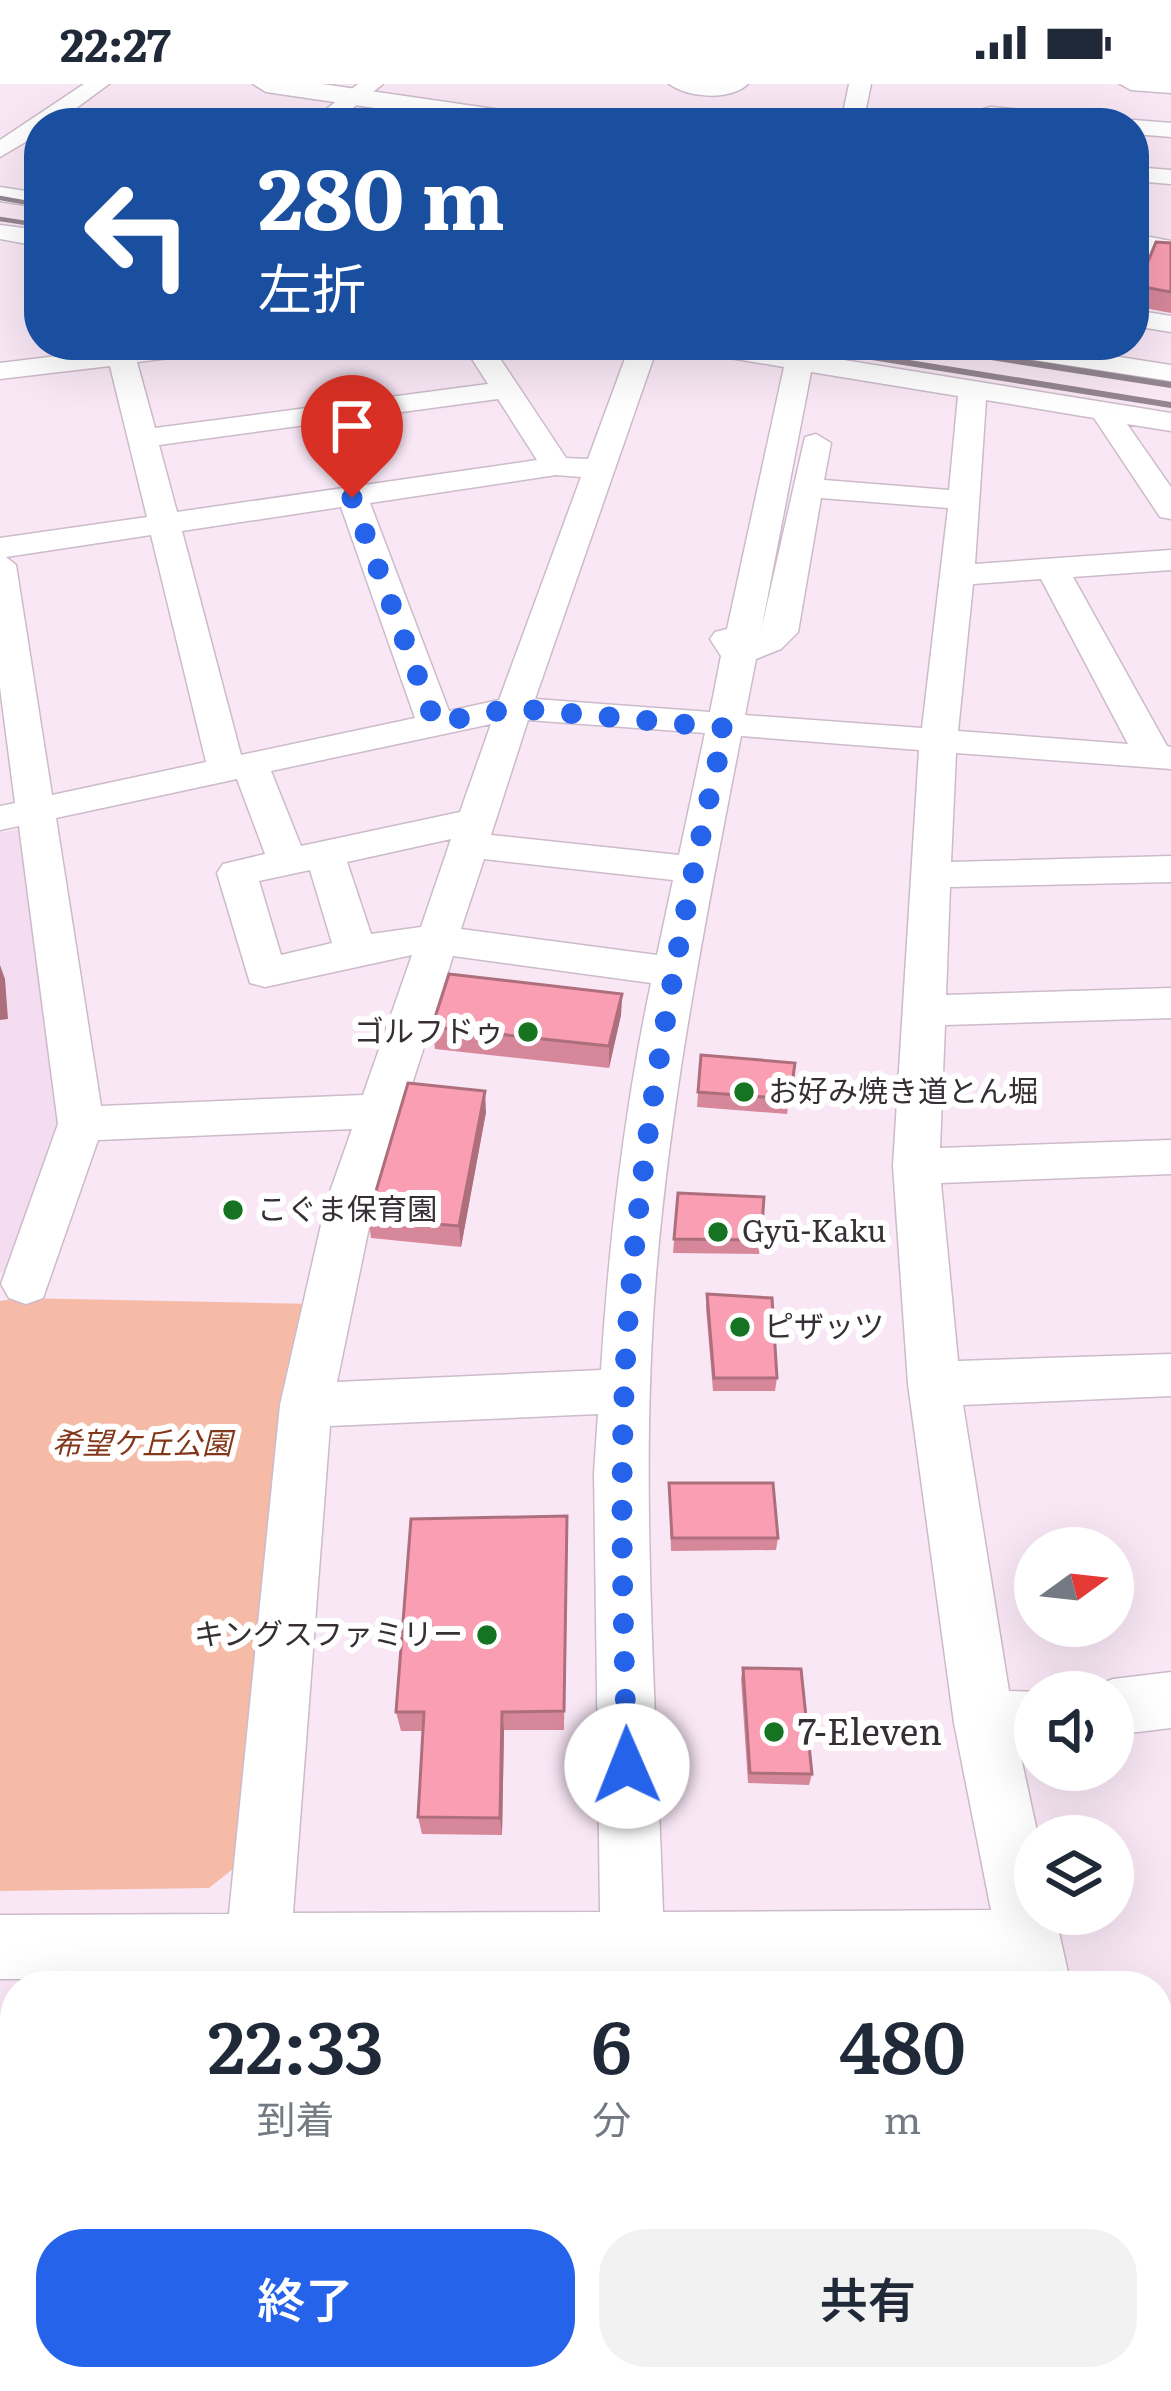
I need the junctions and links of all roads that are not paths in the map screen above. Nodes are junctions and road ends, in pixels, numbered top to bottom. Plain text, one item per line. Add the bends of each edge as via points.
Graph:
1 (98, 84) edge
2 (266, 84) edge
3 (680, 84) edge
4 (737, 84) edge
5 (1131, 84) edge
6 (1171, 87) edge
7 (363, 90) edge
8 (60, 108) edge
9 (457, 108) edge
10 (24, 132) edge
11 (0, 150) edge
12 (66, 360) edge
13 (122, 360) edge
14 (487, 360) edge
15 (638, 360) edge
16 (781, 360) edge
17 (1123, 360) edge
18 (803, 364) junction
19 (0, 371) edge
20 (1171, 373) edge
21 (974, 389) junction
22 (505, 390) junction
23 (1104, 411) junction
24 (1171, 422) edge
25 (143, 438) junction
26 (556, 466) junction
27 (597, 470) junction
28 (808, 488) junction
29 (352, 498) junction
30 (964, 500) junction
31 (1171, 510) edge
32 (166, 525) junction
33 (0, 548) edge
34 (1171, 560) edge
35 (0, 565) edge
36 (1052, 569) junction
37 (958, 575) junction
38 (741, 651) junction
39 (514, 708) junction
40 (435, 723) junction
41 (725, 728) junction
42 (938, 742) junction
43 (1162, 758) edge
44 (238, 766) junction
45 (16, 815) edge
46 (472, 833) junction
47 (305, 857) junction
48 (693, 869) junction
49 (1171, 869) edge
50 (932, 875) junction
51 (436, 940) junction
52 (356, 952) junction
53 (673, 972) junction
54 (1171, 1003) edge
55 (922, 1011) junction
56 (378, 1112) junction
57 (81, 1124) junction
58 (1171, 1157) edge
59 (916, 1166) junction
60 (26, 1284) dead end
61 (1171, 1376) edge
62 (934, 1384) junction
63 (626, 1391) junction
64 (306, 1405) junction
65 (1171, 1700) edge
66 (1134, 1704) edge
67 (1010, 1720) edge
68 (259, 1945) junction
69 (0, 1946) edge
70 (1032, 1964) edge
71 (136, 1965) edge
72 (632, 1965) edge

1 - 8 street
2 - 7 main road
3 - 4 street
5 - 6 street
7 - 9 main road
10 - 11 street
12 - 19 street
13 - 25 street
14 - 22 street
15 - 27 street
16 - 18 street
17 - 20 street
18 - 21 street
18 - 28 street
18 - 38 street via 724,629 729,648
21 - 23 street
21 - 30 street
22 - 25 street
22 - 26 street
23 - 24 street
23 - 31 street
25 - 32 street
26 - 27 street
26 - 29 street
27 - 39 street
28 - 30 street
28 - 38 street via 781,632
29 - 32 street
29 - 40 street
30 - 37 street
32 - 33 street
32 - 44 street
34 - 36 street
35 - 45 street
36 - 37 street
36 - 43 street
37 - 42 street
38 - 41 street
39 - 40 street
39 - 41 street
39 - 46 street
40 - 44 street
41 - 42 street
41 - 48 street
42 - 43 street
42 - 50 street
44 - 45 street
44 - 47 street
45 - 57 street
46 - 47 street
46 - 48 street
46 - 51 street
47 - 52 street
47 - 52 street via 237,873 265,974
48 - 53 street
49 - 50 street
50 - 55 street
51 - 52 street
51 - 53 street
51 - 56 street
53 - 63 street via 655,1068
54 - 55 street
55 - 59 street
56 - 57 street
56 - 64 street
57 - 60 street
58 - 59 street
59 - 62 street
61 - 62 street
62 - 67 street
63 - 64 street
63 - 72 street
64 - 68 street
65 - 66 street
67 - 70 street
68 - 71 street
68 - 72 street
69 - 71 street
70 - 72 street

